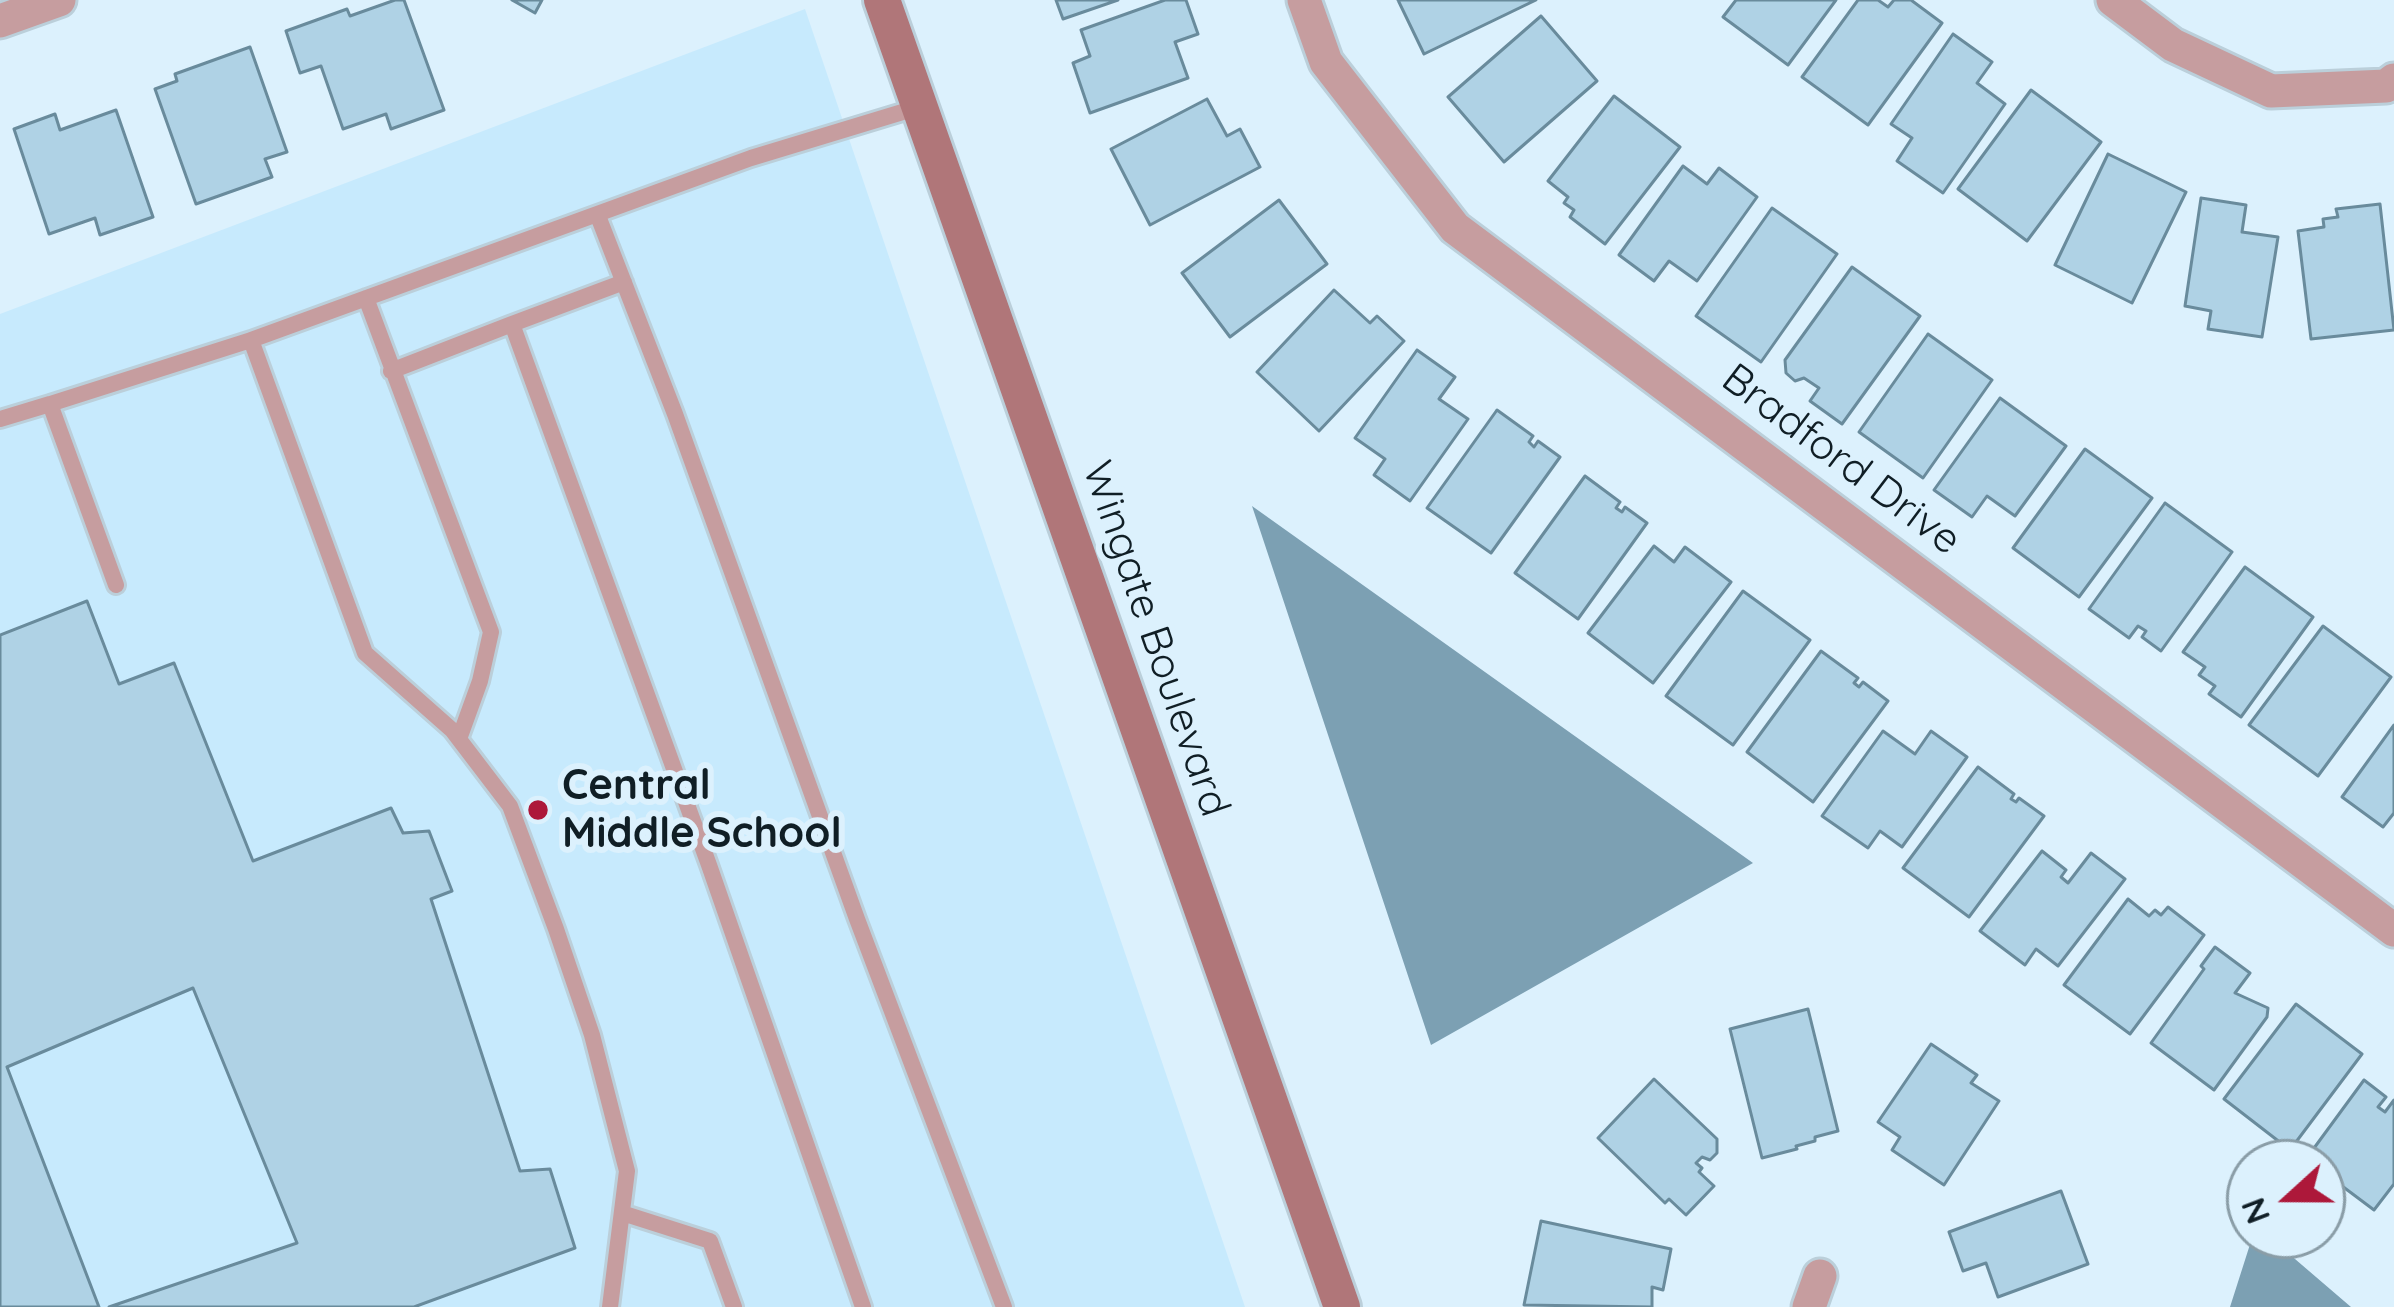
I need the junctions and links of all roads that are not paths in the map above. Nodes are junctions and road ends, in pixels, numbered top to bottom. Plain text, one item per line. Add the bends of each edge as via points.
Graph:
1 (59, 0) edge
2 (882, 0) edge
3 (1304, 0) edge
4 (2113, 0) edge
5 (0, 21) edge
6 (2394, 80) edge
7 (920, 106) junction
8 (598, 216) junction
9 (624, 283) junction
10 (366, 298) junction
11 (512, 324) junction
12 (251, 340) junction
13 (391, 371) junction
14 (50, 404) junction
15 (0, 419) edge
16 (116, 585) dead end
17 (459, 739) junction
18 (2394, 930) edge
19 (622, 1213) junction
20 (610, 1307) edge
21 (734, 1307) edge
22 (863, 1307) edge
23 (1004, 1307) edge
24 (1342, 1307) edge

1 - 5 street
2 - 7 street, Wingate Boulevard
3 - 18 street, Bradford Drive via 1326,62 1455,227
4 - 6 street via 2173,44 2272,91
7 - 8 lane
7 - 24 street, Wingate Boulevard
8 - 9 lane
8 - 10 lane
9 - 11 lane
9 - 23 lane
10 - 12 lane
10 - 13 lane
11 - 13 lane
11 - 22 lane
12 - 14 lane
12 - 17 lane via 365,653
13 - 17 lane via 491,632
14 - 15 lane
14 - 16 lane
17 - 19 lane via 510,806 570,971 627,1171
19 - 20 lane
19 - 21 lane via 710,1241

